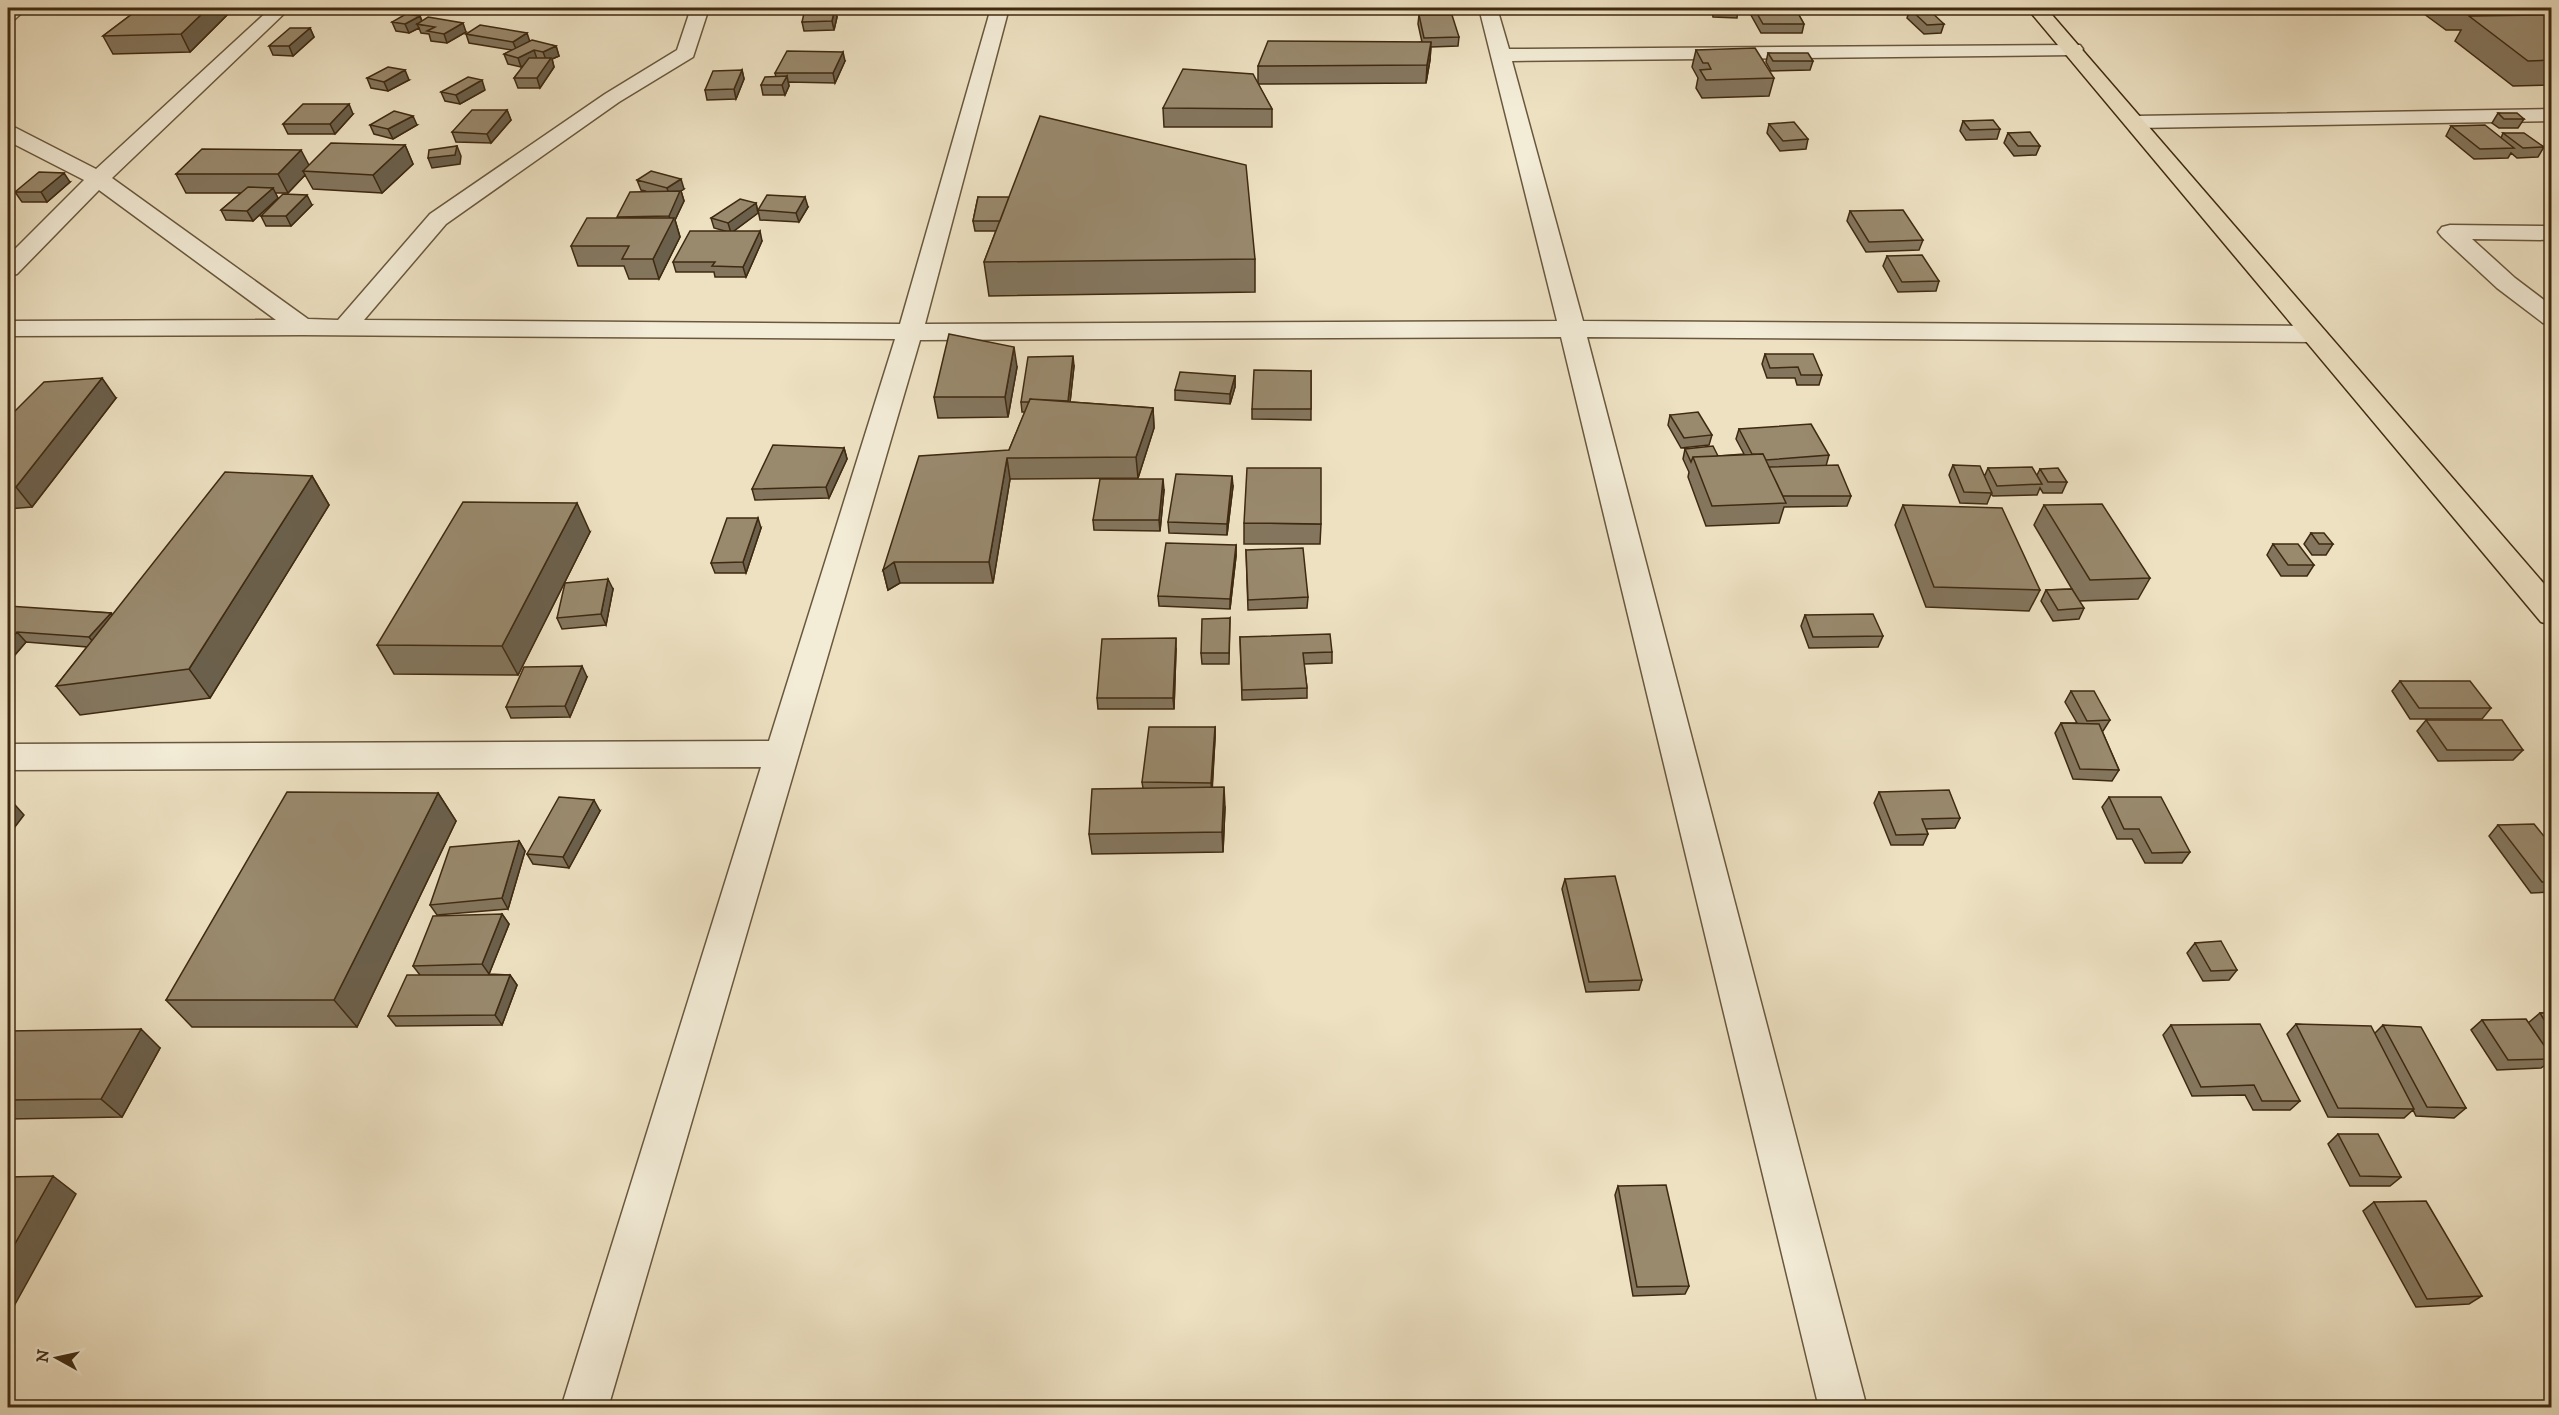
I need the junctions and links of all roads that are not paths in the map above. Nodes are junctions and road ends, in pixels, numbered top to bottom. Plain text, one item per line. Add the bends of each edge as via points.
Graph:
1 (18, 8) edge
2 (281, 8) edge
3 (700, 8) edge
4 (1000, 8) edge
5 (1488, 8) edge
6 (2036, 8) edge
7 (8, 15) edge
8 (2073, 49) junction
9 (1500, 55) junction
10 (2552, 115) edge
11 (2136, 122) junction
12 (8, 133) edge
13 (98, 179) junction
14 (2552, 233) edge
15 (8, 269) edge
16 (2552, 318) edge
17 (302, 327) junction
18 (345, 327) junction
19 (8, 329) edge
20 (1572, 329) junction
21 (910, 332) junction
22 (2312, 334) junction
23 (2552, 614) edge
24 (783, 754) junction
25 (8, 757) edge
26 (584, 1407) edge
27 (1843, 1407) edge

1 - 7 street
2 - 13 street
3 - 18 street via 686,53 612,98 438,219
4 - 21 street
5 - 9 street
6 - 8 main road
8 - 9 street
8 - 11 main road
9 - 20 street
10 - 11 street
11 - 22 main road
12 - 13 street
13 - 15 street
13 - 17 street
14 - 16 street via 2450,232
17 - 18 street
17 - 19 street
18 - 21 street
20 - 21 street
20 - 22 street
20 - 27 street
21 - 24 street
22 - 23 main road
24 - 25 street
24 - 26 street

